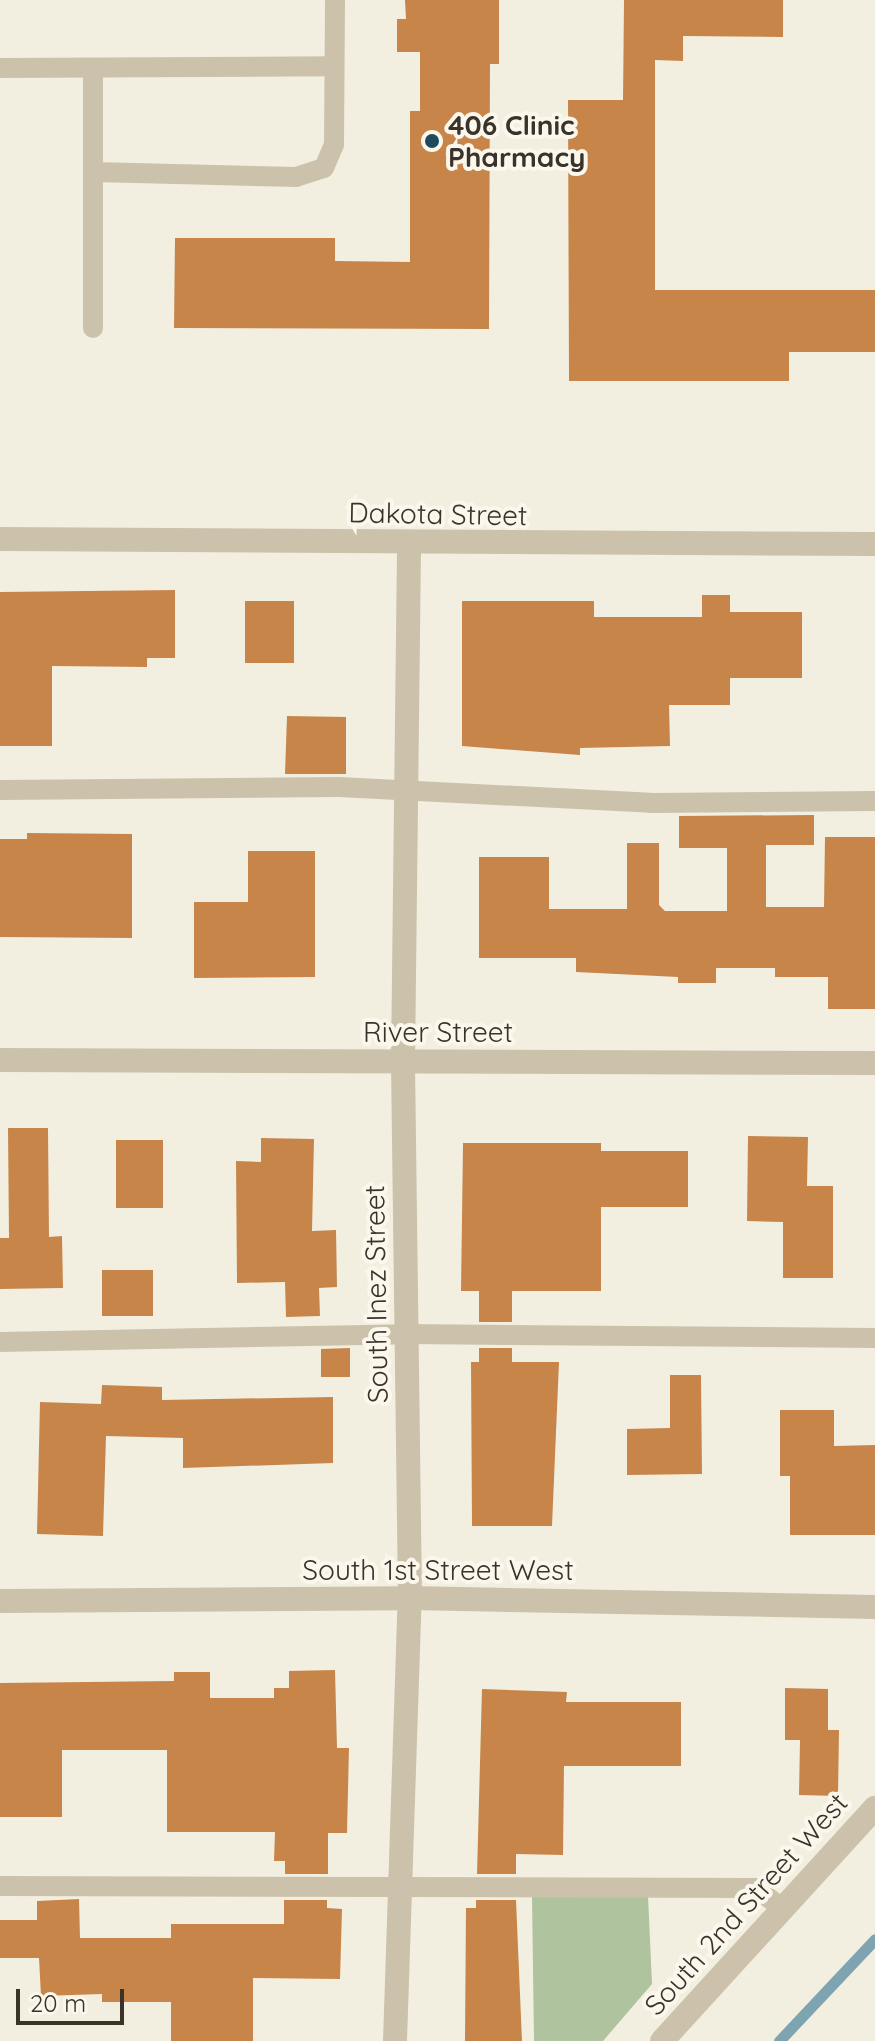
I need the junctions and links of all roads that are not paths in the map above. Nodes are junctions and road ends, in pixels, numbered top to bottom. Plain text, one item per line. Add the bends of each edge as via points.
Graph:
1 (335, 0) edge
2 (334, 66) junction
3 (0, 68) edge
4 (93, 69) junction
5 (93, 172) junction
6 (93, 328) dead end
7 (0, 539) edge
8 (875, 544) edge
9 (409, 546) junction
10 (0, 790) edge
11 (406, 794) junction
12 (875, 801) edge
13 (0, 1060) edge
14 (403, 1062) junction
15 (875, 1063) edge
16 (406, 1334) junction
17 (875, 1338) edge
18 (0, 1342) edge
19 (410, 1598) junction
20 (0, 1601) edge
21 (875, 1607) edge
22 (875, 1808) edge
23 (396, 1884) junction
24 (0, 1886) edge
25 (783, 1909) junction
26 (395, 2041) edge
27 (662, 2041) edge

1 - 2 lane
2 - 4 lane
2 - 5 lane via 332,157 311,174
3 - 4 lane
4 - 5 lane
5 - 6 lane
7 - 9 street, Dakota Street
8 - 9 street, Dakota Street
9 - 11 street, South Inez Street
10 - 11 lane via 339,787
11 - 12 lane via 651,803
11 - 14 street, South Inez Street
13 - 14 street, River Street
14 - 15 street, River Street
14 - 16 street, South Inez Street
16 - 17 lane
16 - 18 lane
16 - 19 street, South Inez Street
19 - 20 street, South 1st Street West
19 - 21 street, South 1st Street West
19 - 23 street, South Inez Street
22 - 25 street, South 2nd Street West
23 - 24 lane
23 - 25 lane via 756,1888
23 - 26 street, South Inez Street
25 - 27 street, South 2nd Street West

